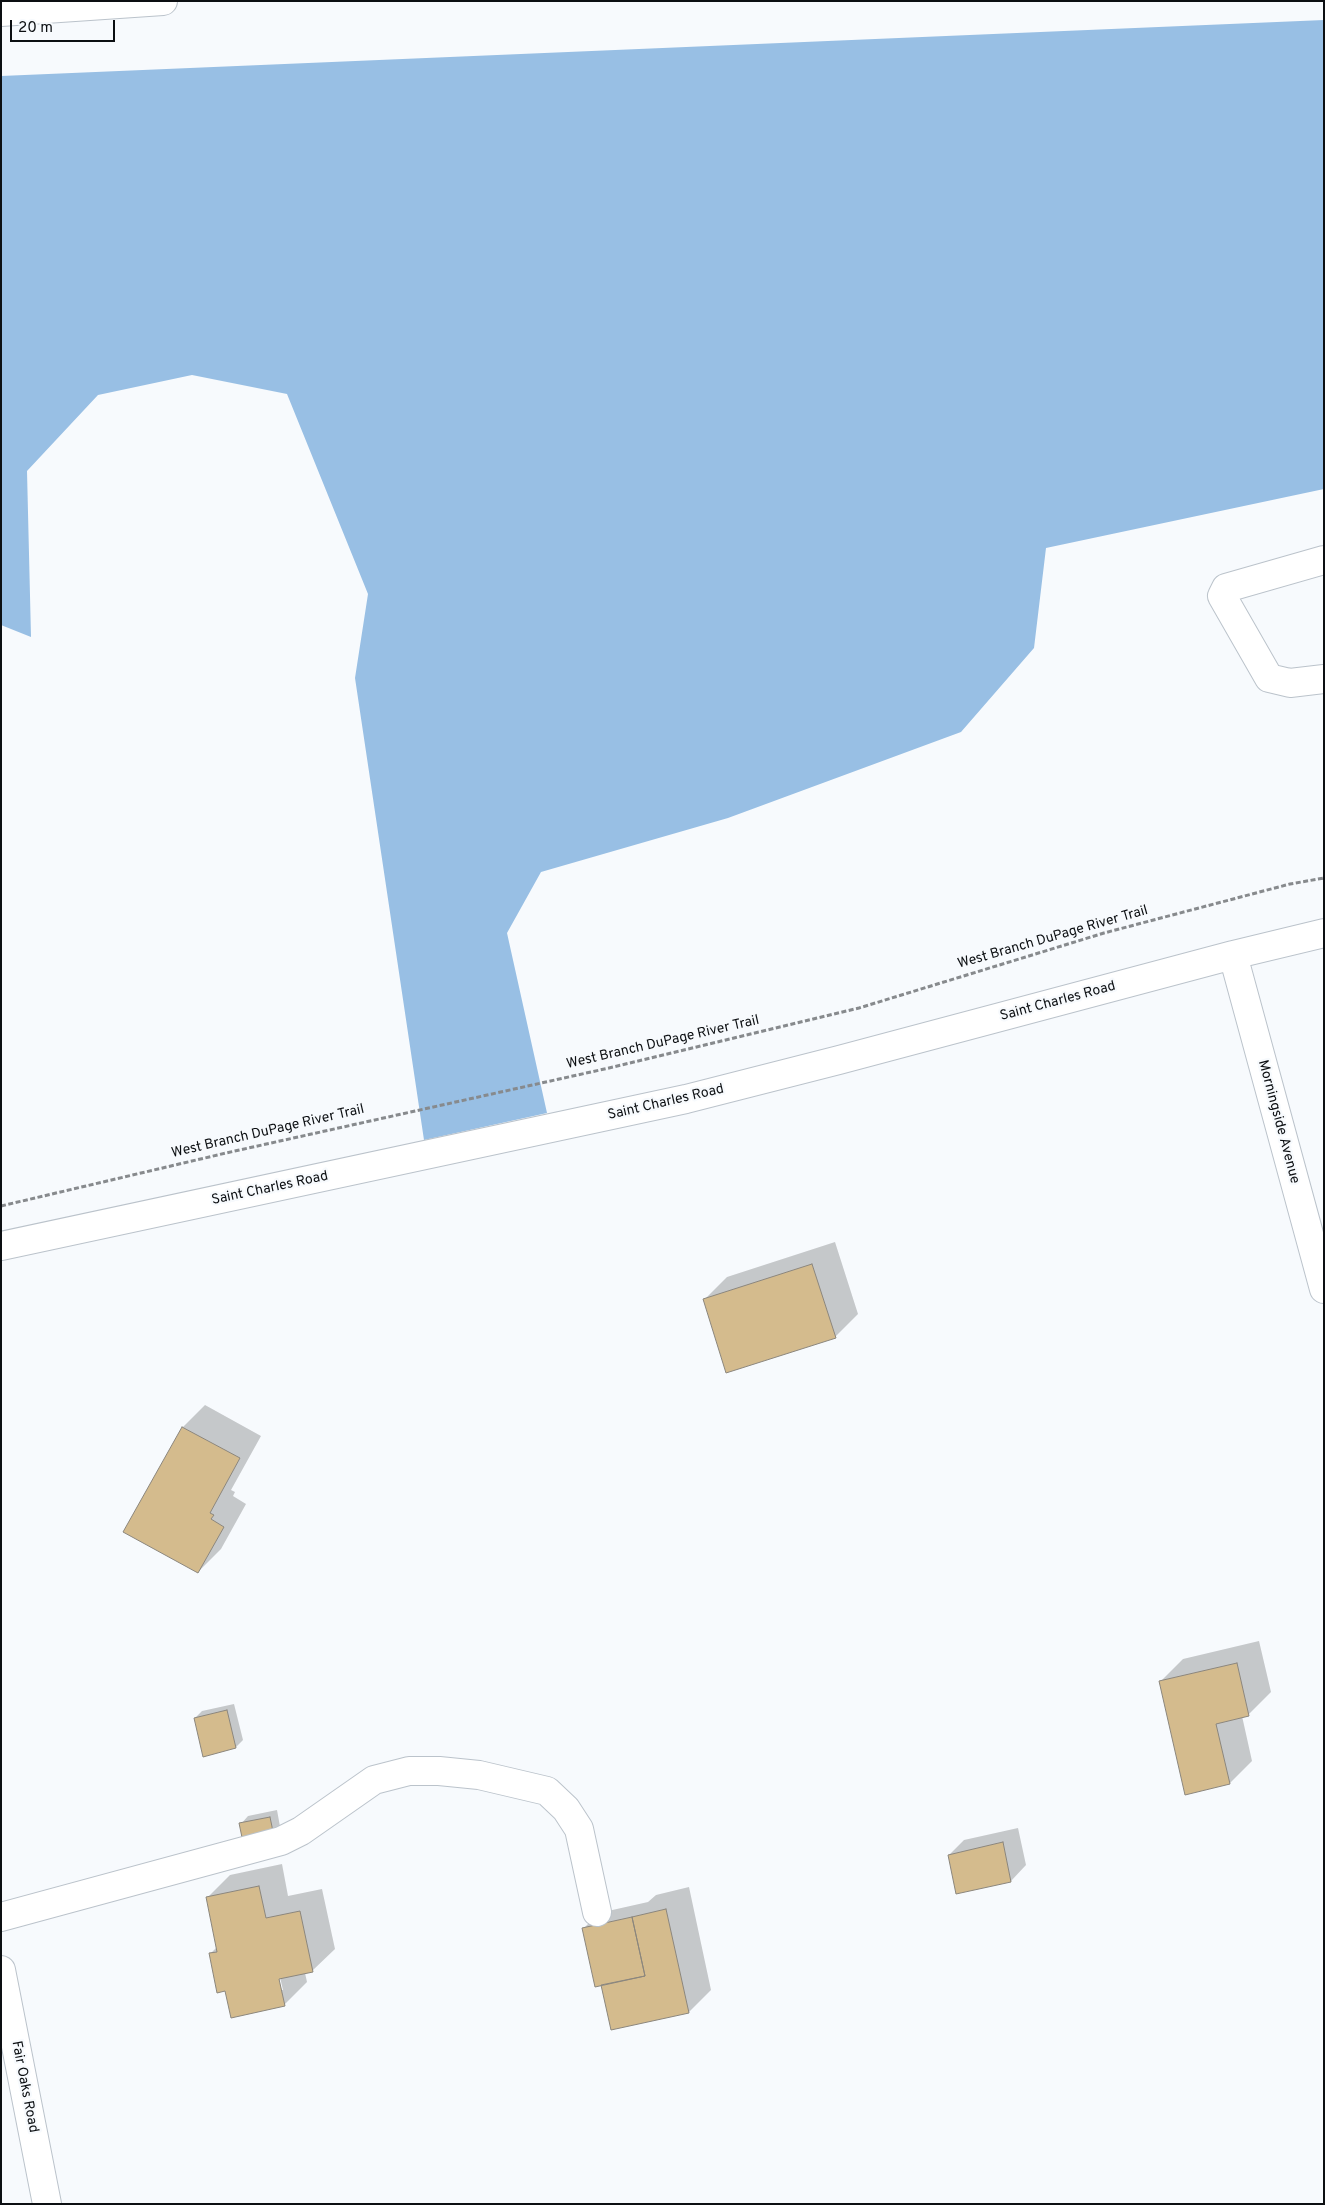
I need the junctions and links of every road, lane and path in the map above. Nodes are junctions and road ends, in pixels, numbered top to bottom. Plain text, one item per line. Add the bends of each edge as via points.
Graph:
1 (163, 1) edge
2 (1, 12) edge
3 (1324, 560) edge
4 (1324, 679) edge
5 (1324, 878) edge
6 (1324, 933) edge
7 (1232, 955) junction
8 (1, 1206) edge
9 (1, 1246) edge
10 (1324, 1289) edge
11 (597, 1912) dead end
12 (1, 1917) edge
13 (1, 1970) edge
14 (47, 2204) edge

1 - 2 street
3 - 4 street via 1226,588 1222,596 1269,678 1290,683
5 - 8 path, West Branch DuPage River Trail via 1104,933 858,1008
6 - 7 street, Saint Charles Road
7 - 9 street, Saint Charles Road via 686,1099
7 - 10 street, Morningside Avenue
11 - 12 street via 579,1829 566,1809 547,1791 479,1775 409,1771 374,1780 301,1831 281,1841
13 - 14 street, Fair Oaks Road

